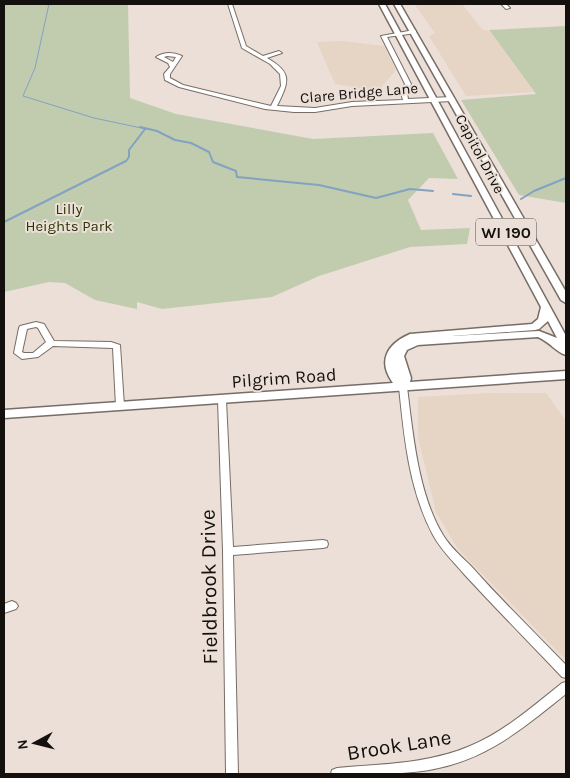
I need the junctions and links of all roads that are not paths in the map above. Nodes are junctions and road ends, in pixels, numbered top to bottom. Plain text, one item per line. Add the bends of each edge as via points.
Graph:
1 (230, 4) edge
2 (382, 4) edge
3 (397, 4) edge
4 (503, 4) edge
5 (508, 8) dead end
6 (414, 32) junction
7 (399, 33) junction
8 (278, 53) dead end
9 (262, 58) junction
10 (173, 67) dead end
11 (452, 99) junction
12 (435, 100) junction
13 (406, 101) junction
14 (273, 108) junction
15 (500, 184) junction
16 (481, 185) junction
17 (566, 300) edge
18 (546, 306) junction
19 (51, 343) dead end
20 (566, 346) edge
21 (566, 352) edge
22 (566, 375) edge
23 (403, 387) junction
24 (222, 400) junction
25 (120, 406) junction
26 (4, 414) edge
27 (323, 544) dead end
28 (228, 551) junction
29 (566, 673) edge
30 (566, 687) edge
31 (232, 774) edge
32 (337, 774) edge

1 - 9 street via 242,45
2 - 7 main road, Capitol Drive / WI 190
3 - 6 main road, Capitol Drive / WI 190
4 - 5 street
6 - 7 street
6 - 11 main road, Capitol Drive / WI 190
7 - 12 main road, Capitol Drive / WI 190
7 - 13 street via 384,36 408,84 404,95
8 - 9 street
9 - 14 street via 279,69 284,79 282,93
10 - 14 street, Clare Bridge Lane via 166,76 173,83
11 - 12 street, Clare Bridge Lane
11 - 15 main road, Capitol Drive / WI 190
12 - 13 street, Clare Bridge Lane
12 - 16 main road, Capitol Drive / WI 190
13 - 14 street, Clare Bridge Lane via 316,110
15 - 16 main road
15 - 17 main road, Capitol Drive / WI 190
16 - 18 main road, Capitol Drive / WI 190
18 - 20 main road, Capitol Drive / WI 190
18 - 23 main road via 543,320 535,327 405,339 391,355 394,379
19 - 25 street via 117,347
21 - 23 main road via 552,339 539,334 416,342 403,348 399,356 405,378
22 - 23 main road, Pilgrim Road
23 - 24 main road, Pilgrim Road
23 - 29 street via 420,488 438,536
24 - 25 main road, Pilgrim Road
24 - 28 street, Fieldbrook Drive
25 - 26 main road, Pilgrim Road
27 - 28 street
28 - 31 street, Fieldbrook Drive
30 - 32 street, Brook Lane via 502,735 462,756 440,762

